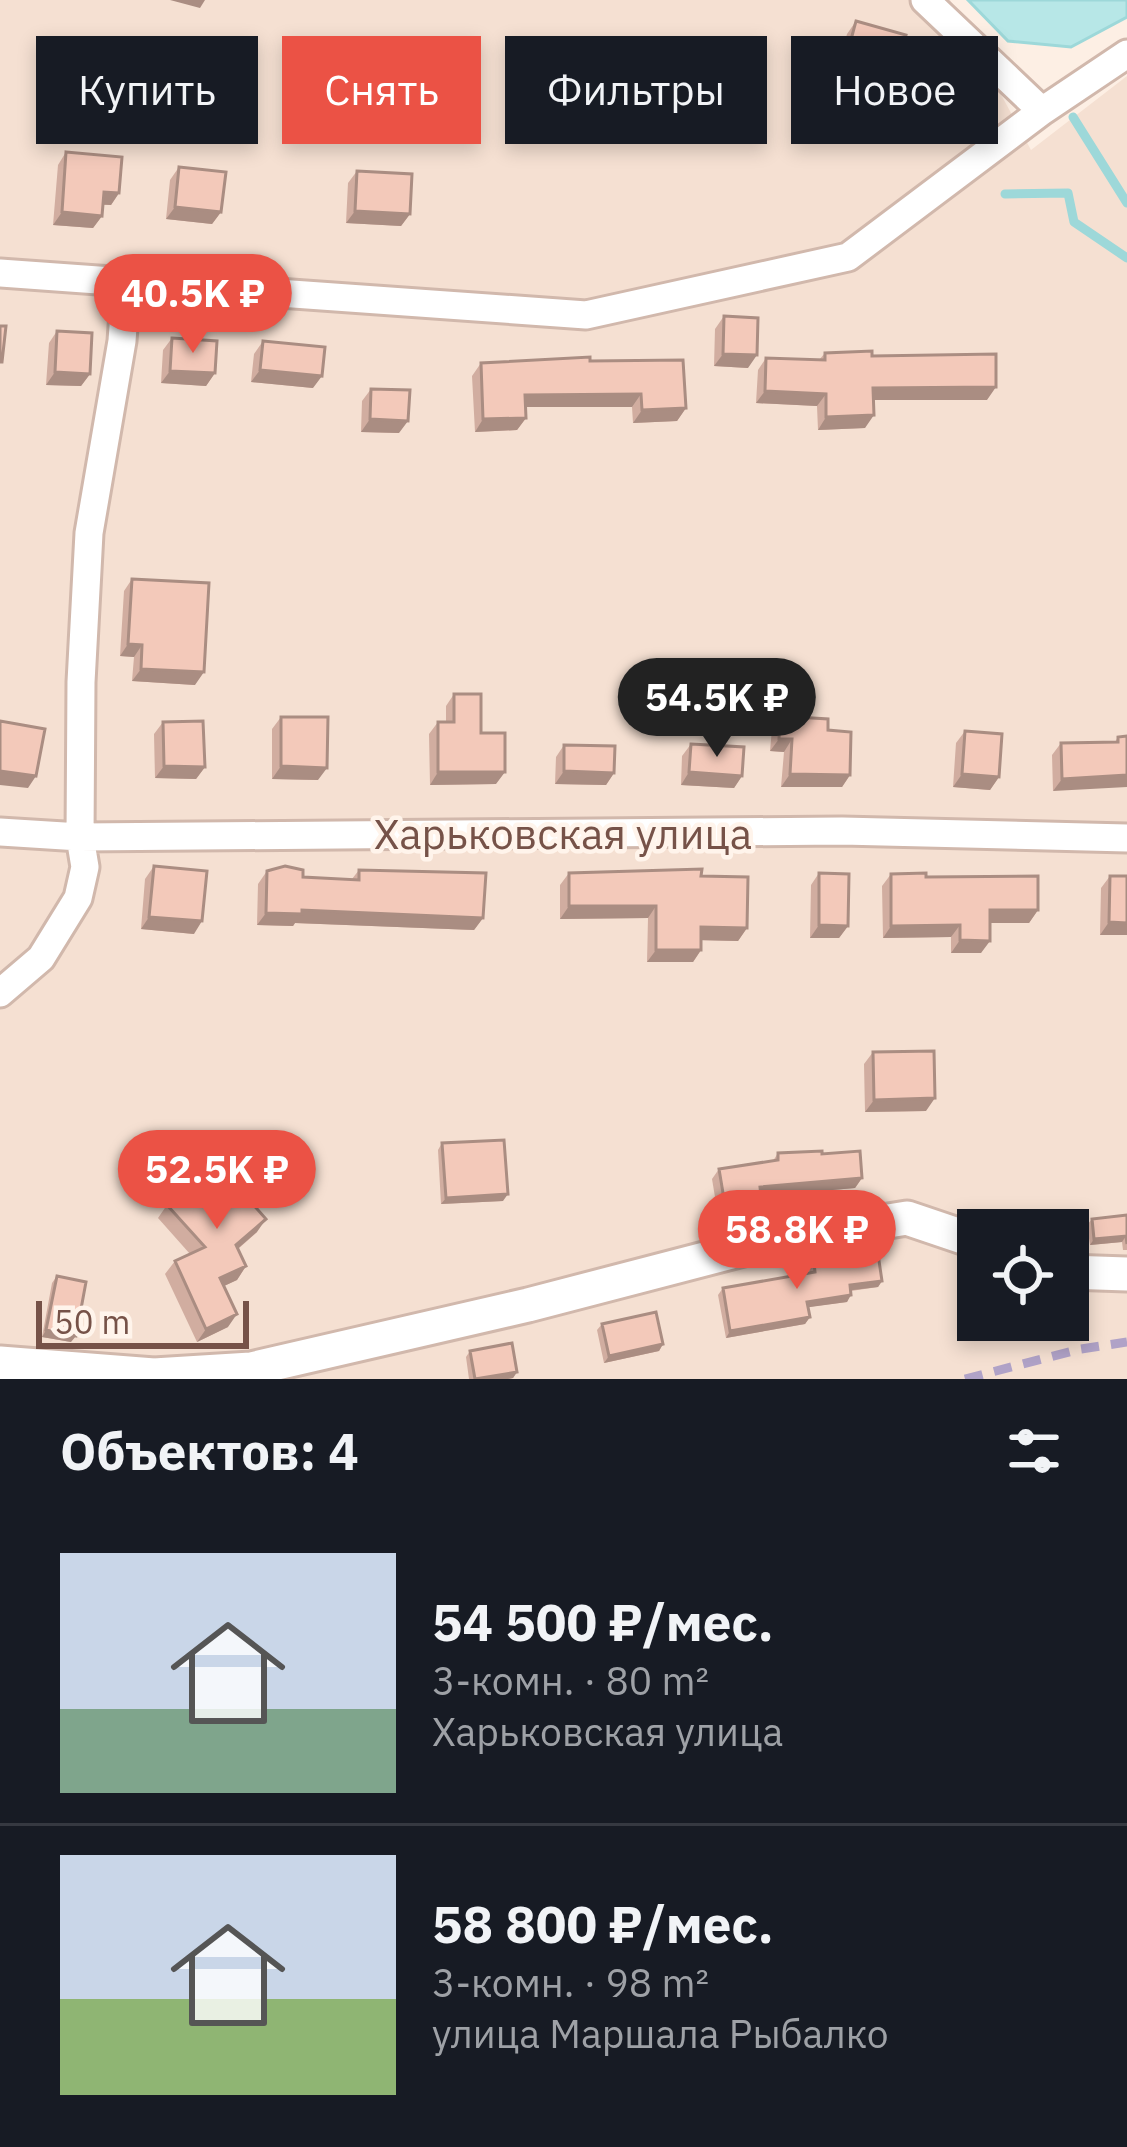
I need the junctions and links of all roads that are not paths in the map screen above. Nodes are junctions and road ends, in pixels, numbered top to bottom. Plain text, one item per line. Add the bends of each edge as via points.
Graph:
1 (925, 0) edge
2 (1127, 54) edge
3 (1042, 111) junction
4 (0, 273) edge
5 (126, 284) junction
6 (0, 832) edge
7 (80, 837) junction
8 (1127, 838) edge
9 (0, 993) edge
10 (957, 1235) edge
11 (1089, 1273) edge
12 (1127, 1274) edge
13 (0, 1363) edge

1 - 3 street
2 - 3 street
3 - 5 street via 848,257 586,315
4 - 5 street
5 - 7 street via 89,533
6 - 7 street, Харьковская улица
7 - 8 street, Харьковская улица via 842,831
7 - 9 street via 78,898 40,958
10 - 13 street via 907,1219 789,1237 251,1369 154,1375
11 - 12 street

